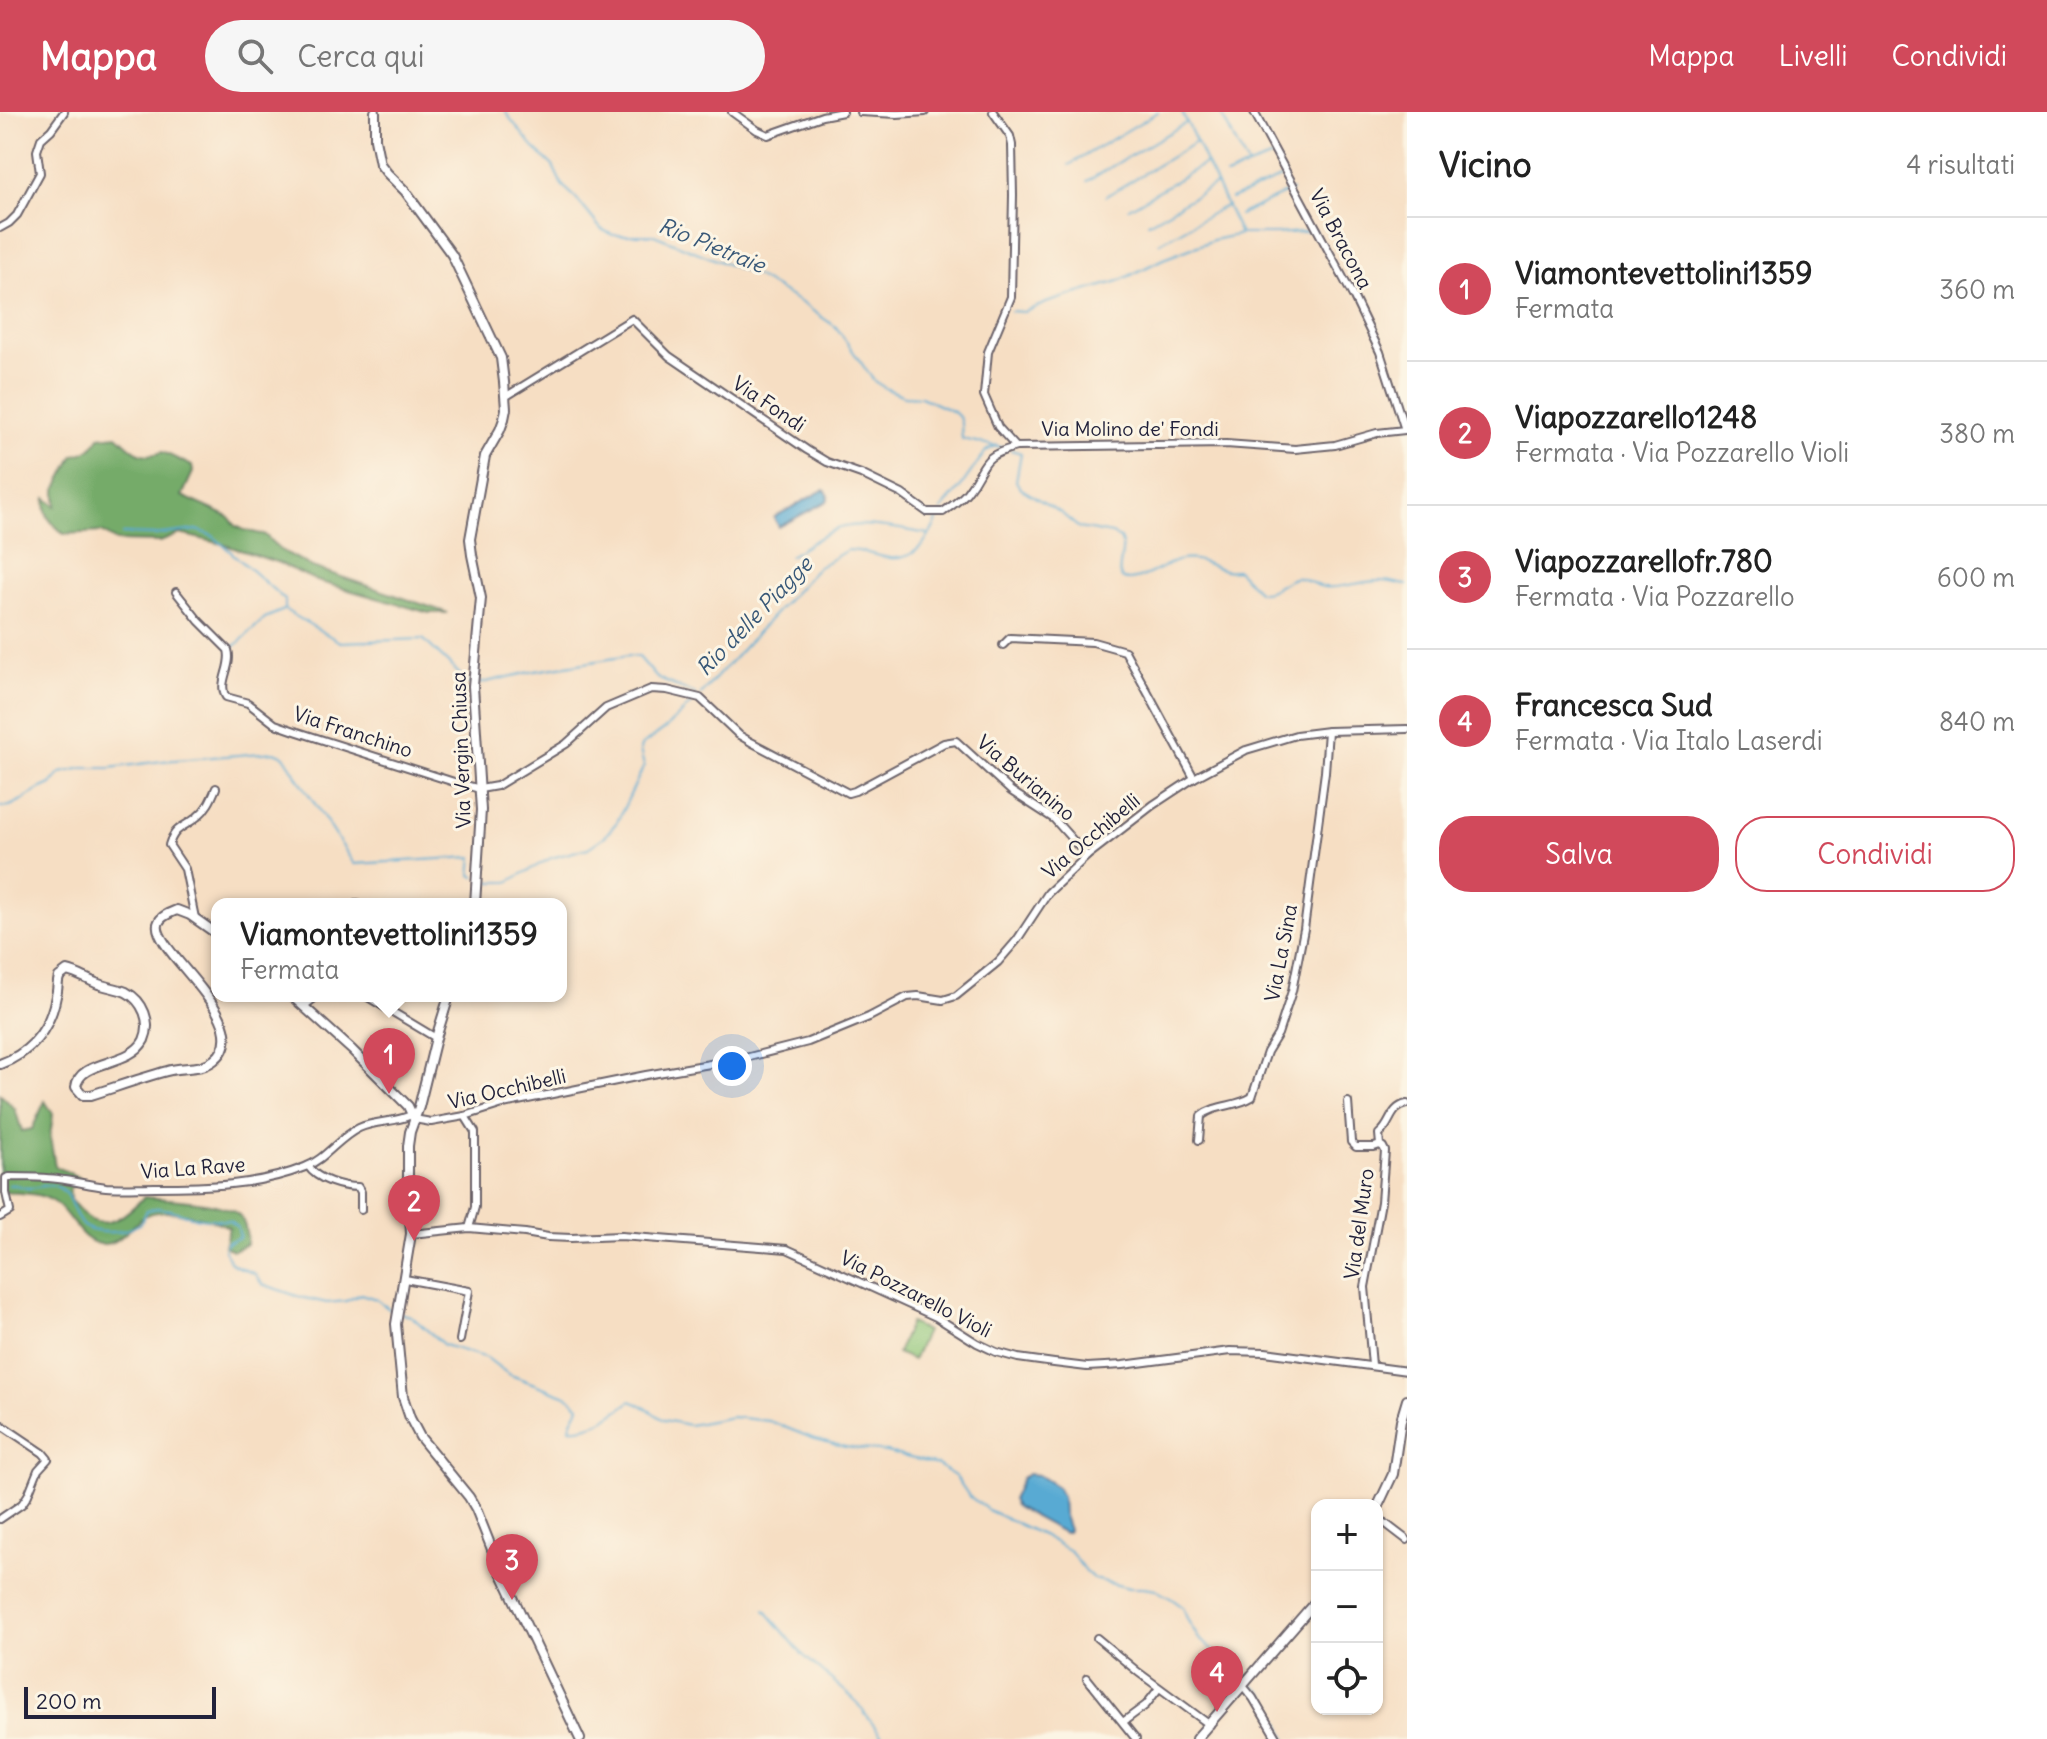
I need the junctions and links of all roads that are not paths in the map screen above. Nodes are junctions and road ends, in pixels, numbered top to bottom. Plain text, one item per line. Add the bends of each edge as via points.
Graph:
1 (64, 112) edge
2 (375, 112) edge
3 (732, 112) edge
4 (843, 112) edge
5 (860, 112) edge
6 (925, 112) edge
7 (993, 112) edge
8 (1254, 112) edge
9 (0, 228) edge
10 (505, 397) junction
11 (1406, 430) edge
12 (1016, 447) junction
13 (176, 592) dead end
14 (1003, 645) dead end
15 (1407, 729) edge
16 (1328, 731) junction
17 (1194, 778) junction
18 (216, 788) dead end
19 (480, 789) junction
20 (1087, 856) junction
21 (476, 898) edge
22 (195, 918) junction
23 (211, 930) edge
24 (299, 1002) edge
25 (309, 1002) edge
26 (377, 1002) edge
27 (447, 1002) edge
28 (304, 1006) junction
29 (436, 1038) junction
30 (0, 1064) edge
31 (1348, 1102) dead end
32 (1407, 1104) edge
33 (465, 1116) junction
34 (413, 1117) junction
35 (1199, 1140) dead end
36 (1380, 1145) junction
37 (308, 1166) junction
38 (361, 1210) dead end
39 (0, 1217) edge
40 (469, 1228) junction
41 (411, 1234) junction
42 (405, 1279) junction
43 (460, 1340) dead end
44 (1372, 1365) junction
45 (1407, 1371) edge
46 (1407, 1400) edge
47 (0, 1424) edge
48 (1381, 1499) edge
49 (0, 1519) edge
50 (1383, 1522) edge
51 (1407, 1540) edge
52 (1311, 1607) edge
53 (1097, 1638) dead end
54 (1087, 1678) dead end
55 (1247, 1681) junction
56 (1159, 1688) junction
57 (1123, 1722) junction
58 (1210, 1725) junction
59 (580, 1739) edge
60 (1136, 1739) edge
61 (1196, 1739) edge
62 (1277, 1739) edge

1 - 9 street via 41,139 40,173 17,215
2 - 10 street, Via Vergin Chiusa via 380,164 459,267 501,358
3 - 4 street via 768,135
5 - 6 street
7 - 12 street, Via Molino de' Fondi via 1012,145 1013,284 988,352 984,395 998,427
8 - 11 street, Via Bracona via 1361,312
10 - 12 street, Via Fondi via 632,319 669,356 807,450 902,494 927,512 950,507 967,492 989,457
10 - 19 street, Via Vergin Chiusa via 500,430 485,456 470,539 481,598 473,686
11 - 12 street, Via Molino de' Fondi via 1295,449 1226,444
13 - 19 street, Via Franchino via 227,647 230,656 222,689 226,697 248,703 275,724
14 - 17 street via 1010,638 1093,642 1125,651
15 - 16 street, Via Occhibelli
16 - 17 street, Via Occhibelli via 1246,750
16 - 35 street, Via La Sina via 1304,929 1284,1017 1252,1097 1201,1116
17 - 20 street, Via Occhibelli
18 - 22 street via 210,804 177,829 169,845 185,869
19 - 20 street, Via Burianino via 497,786 566,744 606,708 651,689 667,690 700,698 739,735 848,793 956,741 1011,791 1054,819
19 - 21 street, Via Vergin Chiusa
20 - 33 street, Via Occhibelli via 1048,893 998,962 956,996 907,997 808,1042
22 - 23 street
22 - 30 street via 177,910 161,919 158,931 219,1015 225,1040 214,1060 83,1095 76,1087 79,1076 135,1052 147,1031 147,1019 125,992 67,971 59,977 49,1021 36,1041
24 - 28 street
25 - 28 street
26 - 29 street
27 - 29 street
28 - 34 street via 408,1106
29 - 34 street
31 - 36 street via 1351,1142 1356,1147
32 - 36 street, Via del Muro via 1394,1110 1379,1134
33 - 34 street, Via Occhibelli via 431,1122
33 - 40 street via 475,1132 475,1207
34 - 37 street, Via La Rave via 361,1127
34 - 41 street via 408,1146
36 - 44 street, Via del Muro via 1385,1151 1381,1202 1365,1287
37 - 38 street via 339,1185 358,1187
37 - 39 street, Via La Rave via 246,1182 192,1187 6,1180 10,1211
40 - 41 street, Via Pozzarello Violi
40 - 44 street, Via Pozzarello Violi via 787,1249 1018,1358 1087,1367 1230,1351
41 - 42 street
42 - 43 street via 469,1291
42 - 59 street via 396,1340 410,1418 476,1509
44 - 45 street, Via Pozzarello Violi
46 - 48 street via 1393,1474
47 - 49 street via 48,1459 22,1504
50 - 51 street
52 - 55 street
53 - 56 street
54 - 57 street
55 - 58 street
55 - 62 street
56 - 57 street
56 - 58 street
57 - 60 street
58 - 61 street

